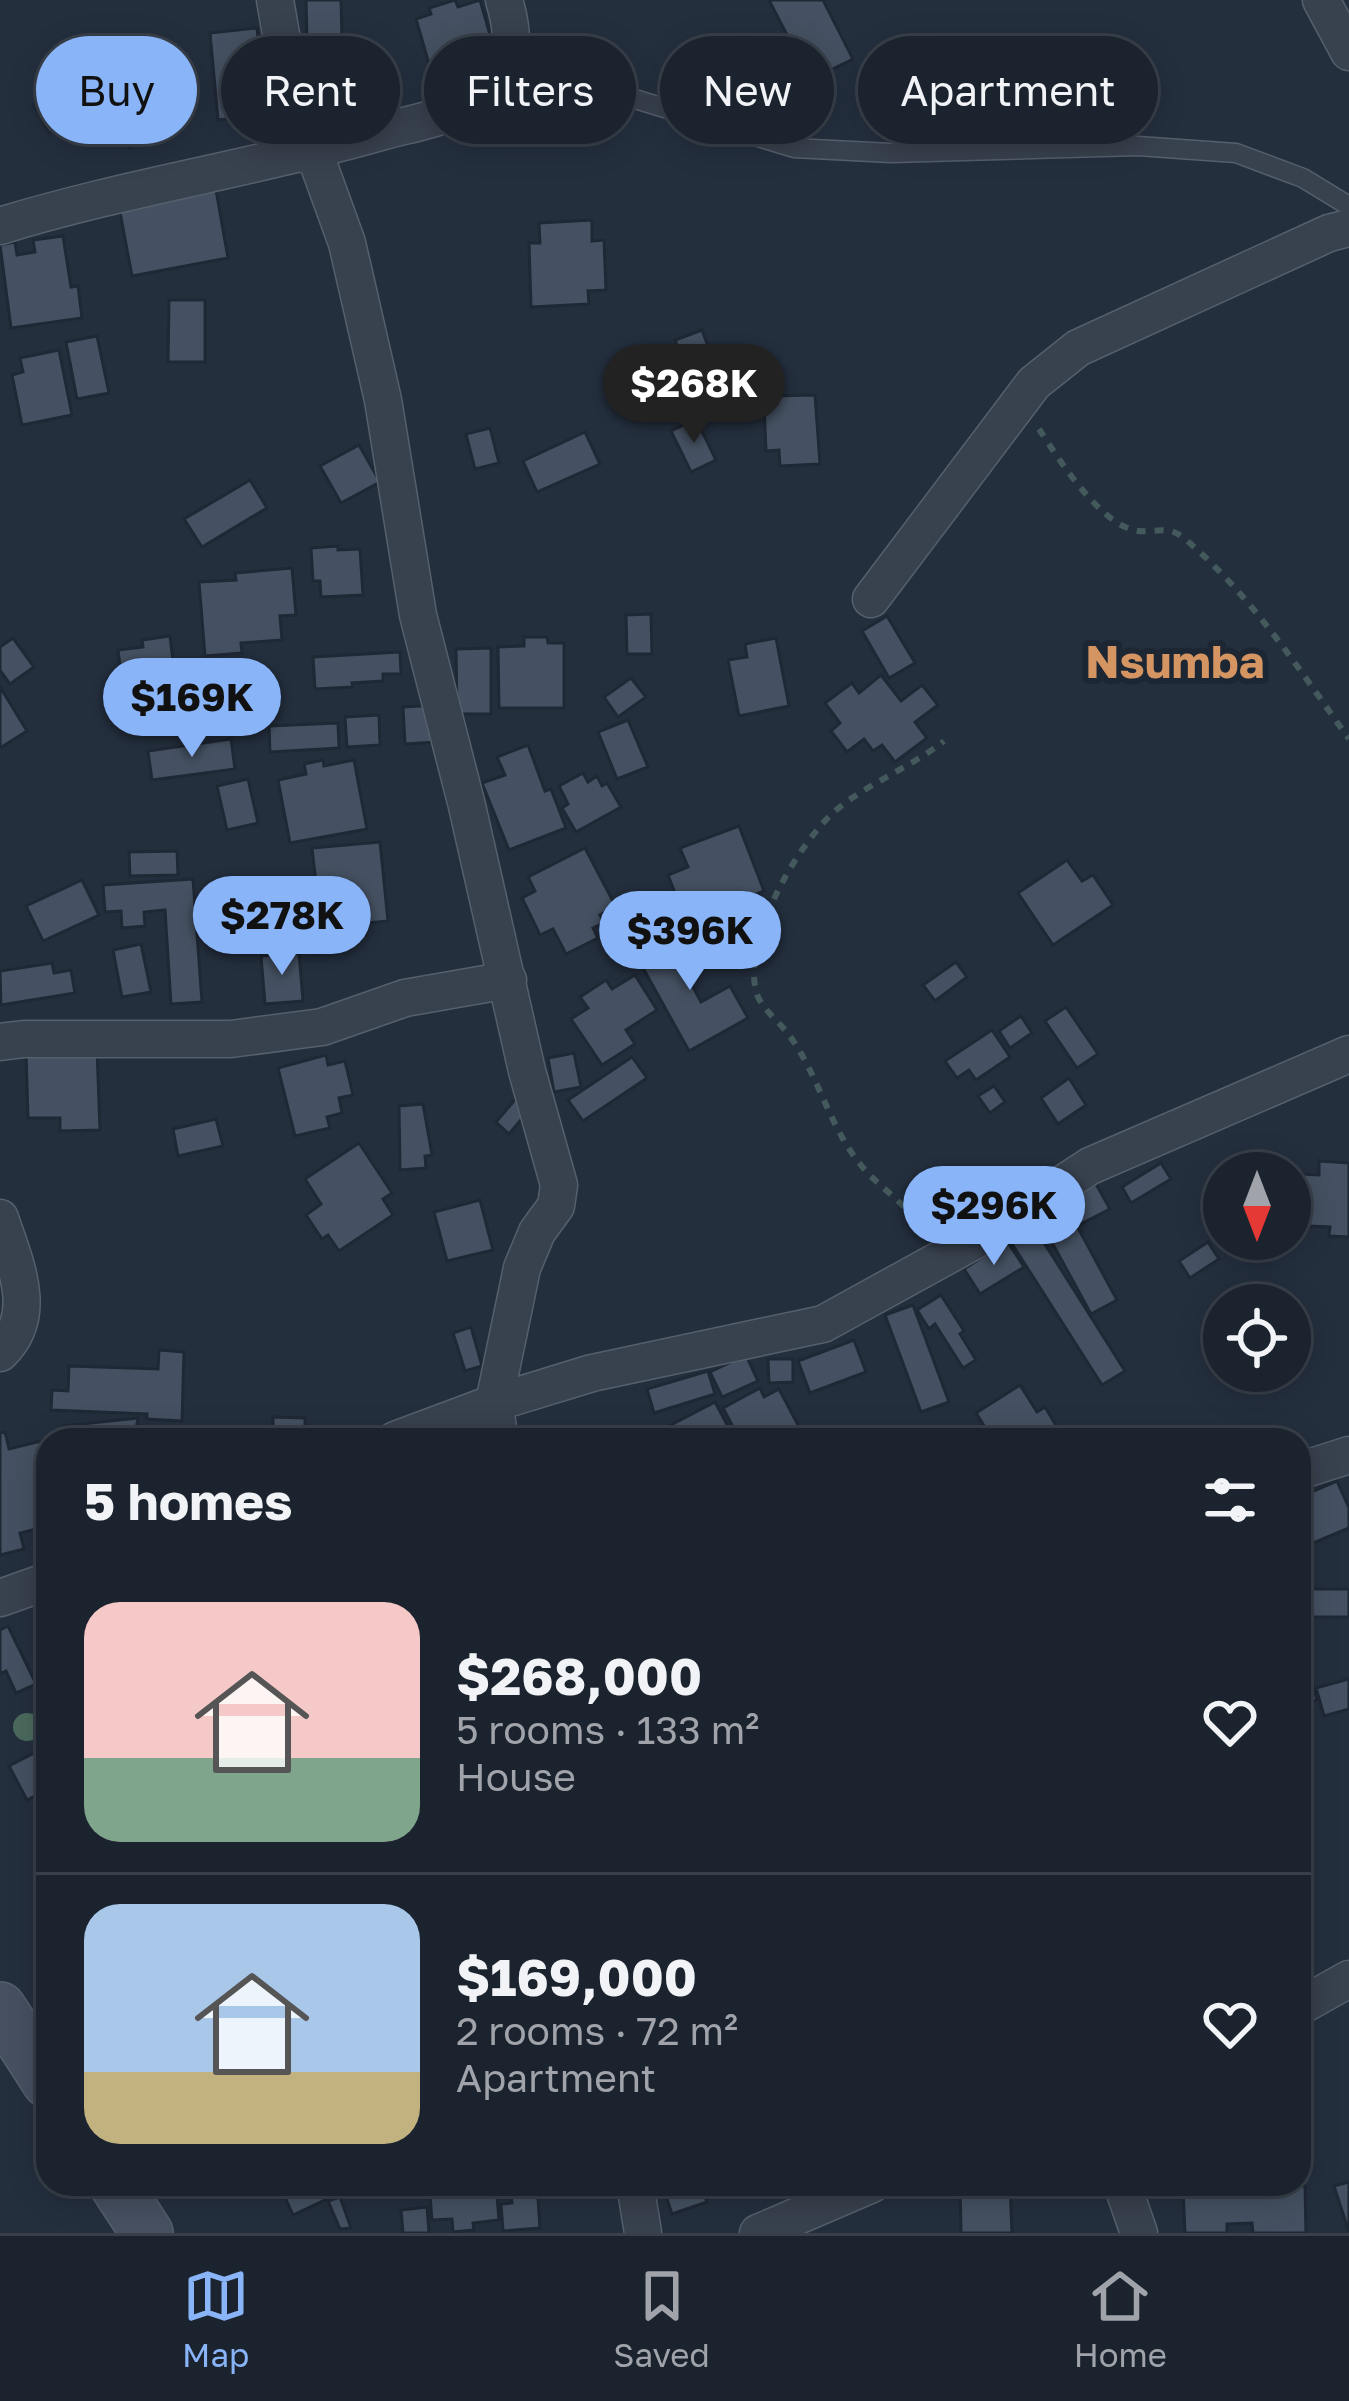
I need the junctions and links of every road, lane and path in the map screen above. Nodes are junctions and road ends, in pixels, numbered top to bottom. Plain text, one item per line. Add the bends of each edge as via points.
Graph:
1 (275, 0) edge
2 (504, 0) edge
3 (1321, 0) edge
4 (511, 36) edge
5 (1349, 52) edge
6 (636, 99) edge
7 (424, 120) edge
8 (308, 153) junction
9 (1349, 206) edge
10 (0, 226) edge
11 (1349, 228) edge
12 (1021, 400) junction
13 (871, 599) dead end
14 (1349, 740) edge
15 (944, 741) dead end
16 (508, 980) junction
17 (0, 1042) edge
18 (1349, 1054) edge
19 (0, 1218) edge
20 (983, 1237) junction
21 (0, 1353) edge
22 (494, 1403) junction
23 (427, 1428) edge
24 (498, 1428) edge
25 (1349, 1455) edge
26 (1311, 1467) edge
27 (36, 1585) edge
28 (0, 1598) edge
29 (1349, 1979) edge
30 (1311, 2000) edge
31 (0, 2008) edge
32 (36, 2064) edge
33 (123, 2196) edge
34 (637, 2196) edge
35 (844, 2196) edge
36 (1127, 2196) edge
37 (147, 2233) edge
38 (643, 2233) edge
39 (758, 2233) edge
40 (1139, 2233) edge

1 - 8 street
2 - 4 street
3 - 5 street
6 - 9 lane via 794,148 1236,153
7 - 8 street
8 - 10 street
8 - 16 street via 347,243 418,615
11 - 12 street via 1078,348
12 - 13 street
12 - 14 path via 1086,493 1114,519 1134,530 1182,535 1246,598
15 - 20 path via 834,812 788,870 764,923 756,994 791,1037 871,1176 920,1222 957,1216
16 - 17 street via 405,998 322,1027 231,1039
16 - 22 street via 559,1185 522,1268
18 - 20 street via 1090,1166
19 - 21 street via 22,1300 21,1325
20 - 22 street via 823,1324 592,1373
22 - 23 street
22 - 24 street
25 - 26 street
27 - 28 street
29 - 30 street
31 - 32 main road
33 - 37 main road
34 - 38 street
35 - 39 street
36 - 40 street

